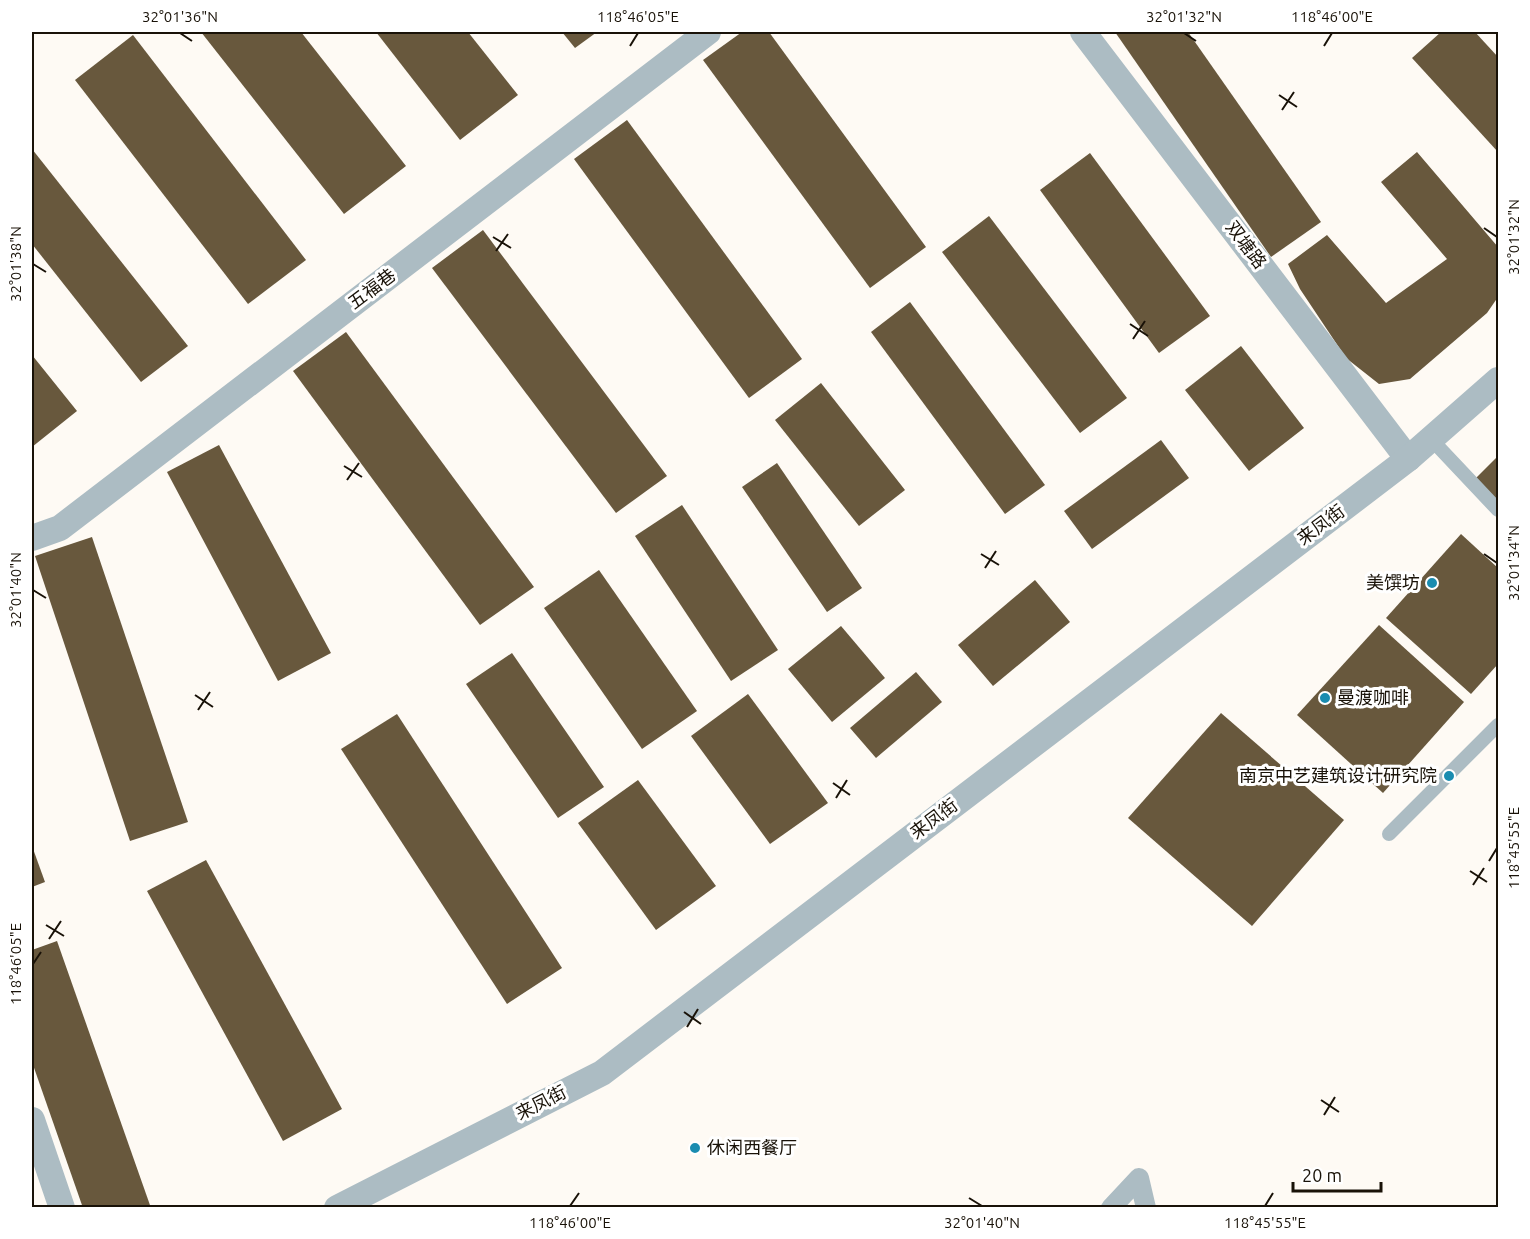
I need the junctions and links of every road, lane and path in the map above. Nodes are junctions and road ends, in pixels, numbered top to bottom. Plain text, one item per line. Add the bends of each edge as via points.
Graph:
1 (708, 32) edge
2 (1083, 32) edge
3 (1498, 380) edge
4 (1431, 439) junction
5 (1408, 459) junction
6 (1498, 510) edge
7 (32, 538) edge
8 (1498, 725) edge
9 (1389, 834) dead end
10 (32, 1120) edge
11 (62, 1208) edge
12 (337, 1208) edge
13 (1111, 1208) edge
14 (1146, 1208) edge

1 - 7 street, 五福巷 via 60,528
2 - 5 street, 双塘路
3 - 4 street, 来凤街
4 - 5 street, 来凤街
4 - 6 lane
5 - 12 street, 来凤街 via 602,1073
8 - 9 lane
10 - 11 street
13 - 14 street via 1139,1178

